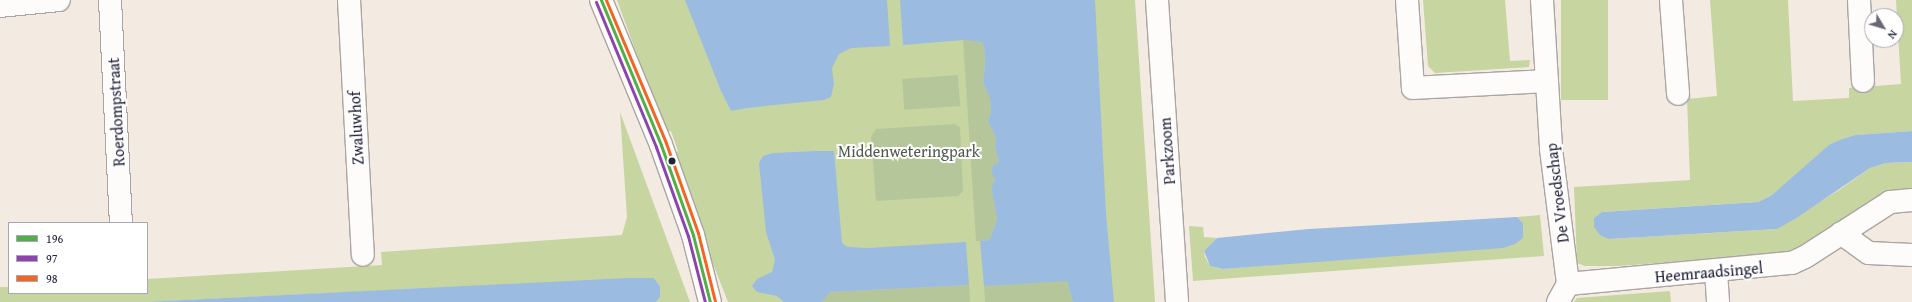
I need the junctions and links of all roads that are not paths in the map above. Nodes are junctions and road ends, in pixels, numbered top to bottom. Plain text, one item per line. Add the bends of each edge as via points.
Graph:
1 (60, 0) edge
2 (110, 0) edge
3 (349, 0) edge
4 (601, 0) edge
5 (1157, 0) edge
6 (1407, 0) edge
7 (1542, 0) edge
8 (1671, 0) edge
9 (1859, 0) edge
10 (0, 6) edge
11 (1547, 81) junction
12 (1863, 81) dead end
13 (1678, 94) dead end
14 (1912, 200) edge
15 (121, 222) edge
16 (1841, 233) junction
17 (363, 255) dead end
18 (1912, 255) edge
19 (1716, 272) junction
20 (1563, 293) edge
21 (710, 302) edge
22 (1177, 302) edge
23 (1718, 302) edge

1 - 10 street
2 - 15 street, Roerdompstraat
3 - 17 street, Zwaluwhof
4 - 21 street via 661,145 691,228
5 - 22 street, Parkzoom
6 - 11 street via 1413,88
7 - 11 street, De Vroedschap
8 - 13 street
9 - 12 street
11 - 20 street, De Vroedschap
14 - 16 street, Heemraadsingel via 1890,202
16 - 18 street via 1868,253
16 - 19 street, Heemraadsingel via 1792,263
19 - 20 street, Heemraadsingel
19 - 23 street

